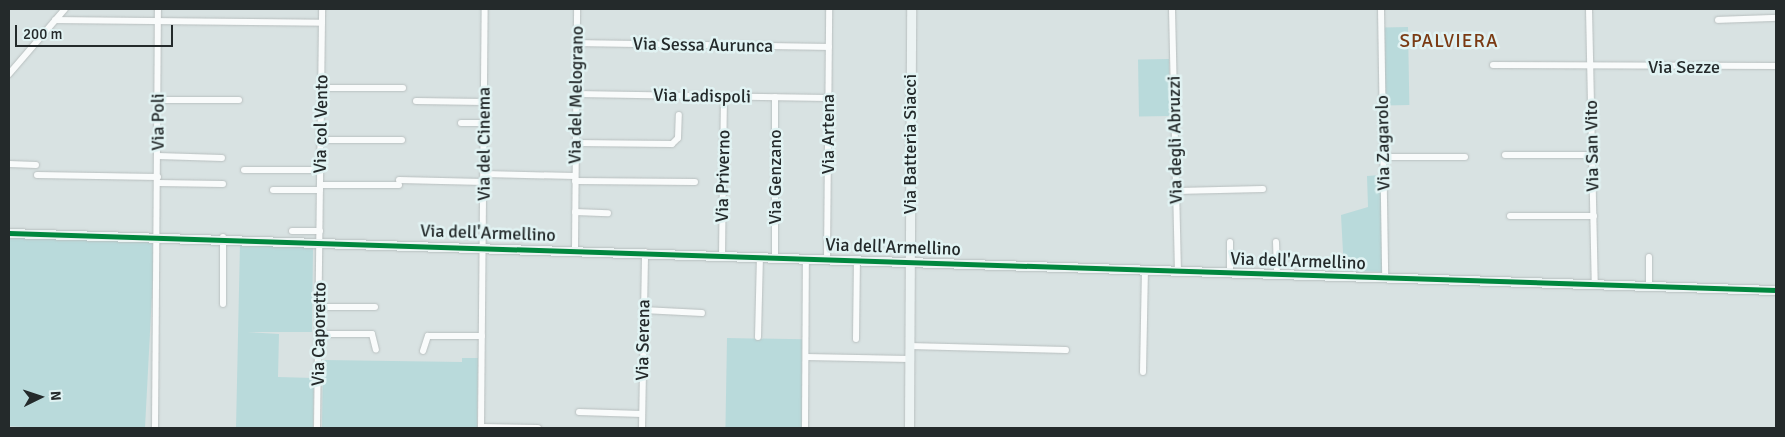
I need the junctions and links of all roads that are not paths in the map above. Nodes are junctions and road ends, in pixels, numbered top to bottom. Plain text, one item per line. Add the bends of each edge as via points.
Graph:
1 (65, 9) edge
2 (158, 9) edge
3 (322, 9) edge
4 (485, 9) edge
5 (577, 9) edge
6 (829, 9) edge
7 (911, 9) edge
8 (1172, 9) edge
9 (1381, 9) edge
10 (1589, 9) edge
11 (1776, 18) edge
12 (55, 20) junction
13 (1718, 20) dead end
14 (158, 22) junction
15 (322, 23) junction
16 (576, 43) junction
17 (829, 47) junction
18 (1493, 65) dead end
19 (1776, 66) edge
20 (1591, 67) junction
21 (9, 74) edge
22 (322, 88) junction
23 (403, 88) dead end
24 (576, 94) junction
25 (724, 97) junction
26 (776, 97) junction
27 (828, 98) junction
28 (158, 100) junction
29 (238, 100) dead end
30 (416, 101) dead end
31 (484, 102) junction
32 (679, 115) dead end
33 (461, 123) dead end
34 (484, 124) junction
35 (321, 140) junction
36 (402, 140) dead end
37 (576, 143) junction
38 (1505, 155) dead end
39 (1593, 155) junction
40 (158, 156) junction
41 (1384, 157) junction
42 (1465, 157) dead end
43 (222, 158) dead end
44 (9, 164) edge
45 (36, 165) dead end
46 (244, 170) dead end
47 (320, 170) junction
48 (484, 174) junction
49 (37, 175) dead end
50 (575, 178) junction
51 (158, 180) junction
52 (484, 182) junction
53 (695, 182) dead end
54 (223, 184) dead end
55 (320, 188) junction
56 (1263, 189) dead end
57 (273, 190) dead end
58 (1176, 191) junction
59 (575, 212) junction
60 (608, 213) dead end
61 (1510, 216) dead end
62 (1594, 216) junction
63 (292, 231) dead end
64 (9, 233) edge
65 (320, 235) junction
66 (158, 236) junction
67 (226, 237) junction
68 (1230, 242) dead end
69 (1276, 242) dead end
70 (483, 247) junction
71 (574, 249) junction
72 (645, 252) junction
73 (722, 256) junction
74 (760, 257) junction
75 (775, 257) junction
76 (1649, 257) dead end
77 (806, 258) junction
78 (827, 259) junction
79 (857, 260) junction
80 (910, 260) junction
81 (1145, 269) junction
82 (1178, 270) junction
83 (1230, 272) junction
84 (1277, 274) junction
85 (1385, 277) junction
86 (1595, 284) junction
87 (1649, 286) junction
88 (1776, 290) edge
89 (225, 301) dead end
90 (319, 307) junction
91 (375, 307) dead end
92 (643, 310) junction
93 (702, 313) dead end
94 (319, 334) junction
95 (482, 336) junction
96 (758, 337) dead end
97 (856, 339) dead end
98 (909, 346) junction
99 (376, 350) dead end
100 (1066, 350) dead end
101 (423, 351) dead end
102 (806, 357) junction
103 (909, 359) junction
104 (1143, 372) dead end
105 (579, 412) dead end
106 (642, 414) junction
107 (155, 428) edge
108 (318, 428) edge
109 (481, 428) edge
110 (538, 428) edge
111 (642, 428) edge
112 (806, 428) edge
113 (909, 428) edge

1 - 12 street
2 - 14 street, Via Poli
3 - 15 street, Via col Vento
4 - 31 street, Via del Cinema
5 - 16 street, Via del Melograno
6 - 17 street, Via Artena
7 - 80 street, Via Batteria Siacci
8 - 58 street, Via degli Abruzzi
9 - 41 street, Via Zagarolo
10 - 20 street, Via San Vito
11 - 13 street
12 - 14 street
12 - 21 street
14 - 15 street
14 - 28 street, Via Poli
15 - 22 street, Via col Vento
16 - 17 street, Via Sessa Aurunca
16 - 24 street, Via del Melograno
17 - 27 street, Via Artena
18 - 20 street, Via Sezze
19 - 20 street, Via Sezze
20 - 39 street, Via San Vito
22 - 23 street
22 - 35 street, Via col Vento
24 - 25 street, Via Ladispoli
24 - 37 street, Via del Melograno
25 - 26 street, Via Ladispoli
25 - 73 street, Via Priverno
26 - 27 street, Via Ladispoli
26 - 75 street, Via Genzano
27 - 78 street, Via Artena
28 - 29 street
28 - 40 street, Via Poli
30 - 31 street
31 - 34 street, Via del Cinema
32 - 37 street via 678,138 672,144
33 - 34 street
34 - 48 street, Via del Cinema
35 - 36 street
35 - 47 street, Via col Vento
37 - 50 street, Via del Melograno
38 - 39 street
39 - 62 street, Via San Vito
40 - 43 street
40 - 51 street, Via Poli
41 - 42 street
41 - 85 street, Via Zagarolo
44 - 45 street
46 - 47 street
47 - 55 street, Via col Vento
48 - 50 street
48 - 52 street, Via del Cinema
49 - 51 street
50 - 53 street, Via del Melograno
50 - 59 street, Via del Melograno
51 - 54 street
51 - 66 street, Via Poli
52 - 55 street via 399,182
52 - 70 street, Via del Cinema
55 - 57 street
55 - 65 street, Via col Vento
56 - 58 street
58 - 82 street, Via degli Abruzzi
59 - 60 street
59 - 71 street, Via del Melograno
61 - 62 street
62 - 86 street, Via San Vito
63 - 65 street
64 - 66 street, Via dell'Armellino
65 - 67 street, Via dell'Armellino
65 - 70 street, Via dell'Armellino
65 - 90 street, Via Caporetto
66 - 67 street, Via dell'Armellino
66 - 107 street, Via Poli
67 - 89 street
68 - 83 street
69 - 84 street
70 - 71 street, Via dell'Armellino
70 - 95 street, Via del Cinema
71 - 72 street, Via dell'Armellino
72 - 73 street, Via dell'Armellino
72 - 92 street, Via Serena
73 - 74 street, Via dell'Armellino
74 - 75 street, Via dell'Armellino
74 - 96 street
75 - 77 street, Via dell'Armellino
76 - 87 street
77 - 78 street, Via dell'Armellino
77 - 102 street
78 - 79 street, Via dell'Armellino
79 - 80 street, Via dell'Armellino
79 - 97 street
80 - 81 street, Via dell'Armellino
80 - 98 street, Via Batteria Siacci
81 - 82 street, Via dell'Armellino
81 - 104 street
82 - 83 street, Via dell'Armellino
83 - 84 street, Via dell'Armellino
84 - 85 street, Via dell'Armellino
85 - 86 street, Via dell'Armellino
86 - 87 street, Via dell'Armellino
87 - 88 street, Via dell'Armellino
90 - 91 street
90 - 94 street, Via Caporetto
92 - 93 street
92 - 106 street, Via Serena
94 - 99 street via 373,334
94 - 108 street, Via Caporetto
95 - 101 street via 426,336
95 - 109 street, Via del Cinema
98 - 100 street
98 - 103 street, Via Batteria Siacci
102 - 103 street
102 - 112 street
103 - 113 street, Via Batteria Siacci
105 - 106 street
106 - 111 street, Via Serena
109 - 110 street

